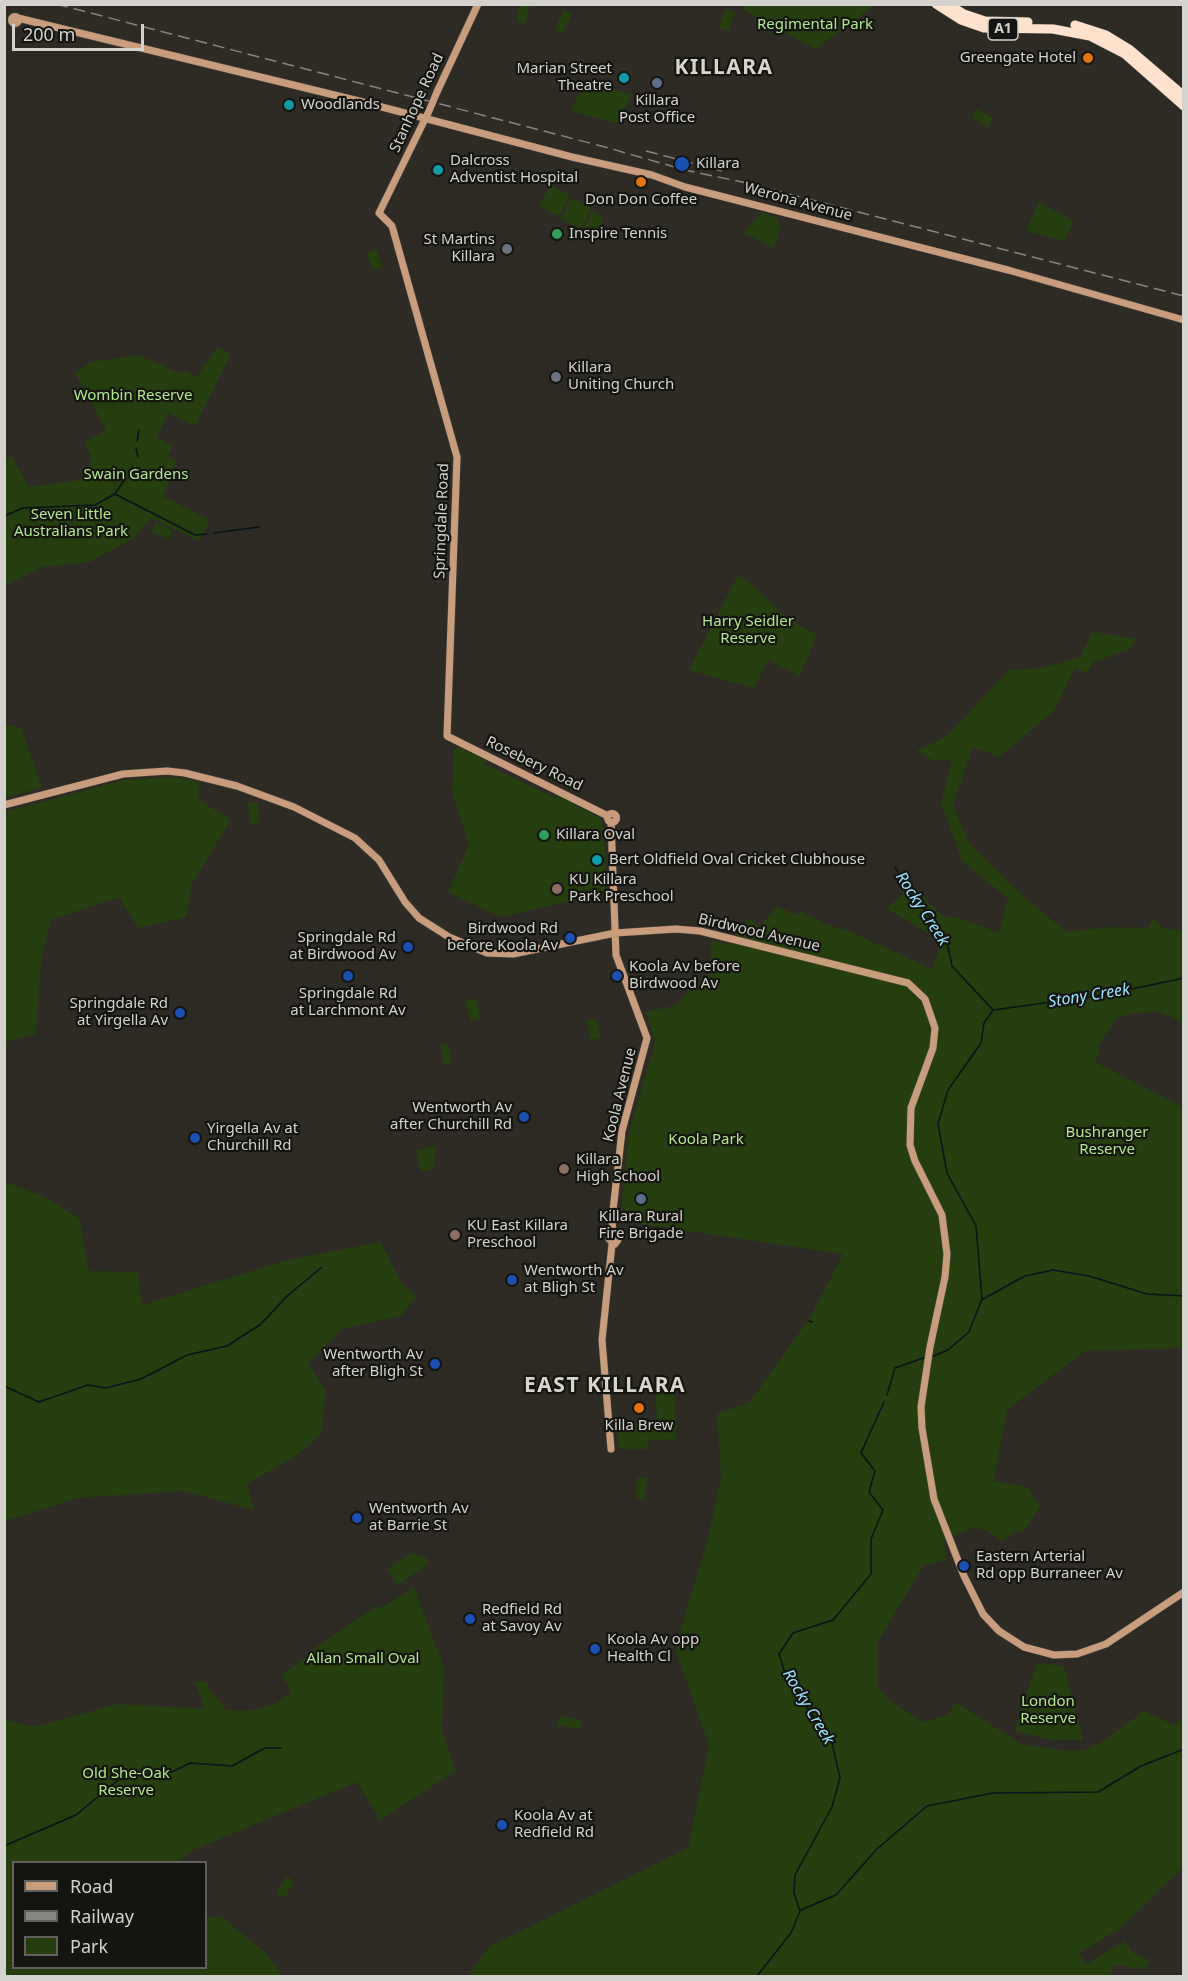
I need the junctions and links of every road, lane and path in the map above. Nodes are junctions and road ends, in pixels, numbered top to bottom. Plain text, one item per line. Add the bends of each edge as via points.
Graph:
1 (478, 4) edge
2 (936, 4) edge
3 (948, 4) edge
4 (12, 18) edge
5 (1184, 96) edge
6 (1184, 106) edge
7 (427, 114) junction
8 (379, 213) joint
9 (1184, 320) edge
10 (447, 736) joint
11 (4, 805) edge
12 (609, 819) joint
13 (615, 933) junction
14 (611, 1449) dead end
15 (1184, 1592) edge

1 - 7 main road, Stanhope Road, bridge
2 - 6 highway, A1 via 961,20 984,28 1053,29 1090,36 1125,54
3 - 5 highway, A1 via 985,21 1070,25 1092,30 1129,48
4 - 7 main road, Werona Avenue
7 - 8 main road, Stanhope Road
7 - 9 main road, Werona Avenue via 572,157 652,175
8 - 10 main road, Springdale Road via 392,226 457,457
10 - 12 main road, Rosebery Road
11 - 13 main road, Birdwood Avenue via 96,780 150,772 185,773 237,786 294,807 355,838 373,853 405,902 427,924 471,947 497,954 528,952
12 - 13 main road, Koola Avenue
13 - 14 main road, Koola Avenue via 618,961 647,1038 622,1131 612,1219 602,1340
13 - 15 main road, Birdwood Avenue via 700,931 899,976 928,997 938,1017 939,1038 916,1088 909,1125 911,1152 938,1205 947,1244 945,1277 921,1407 934,1499 953,1551 977,1605 999,1631 1032,1650 1054,1654 1077,1654 1113,1641

